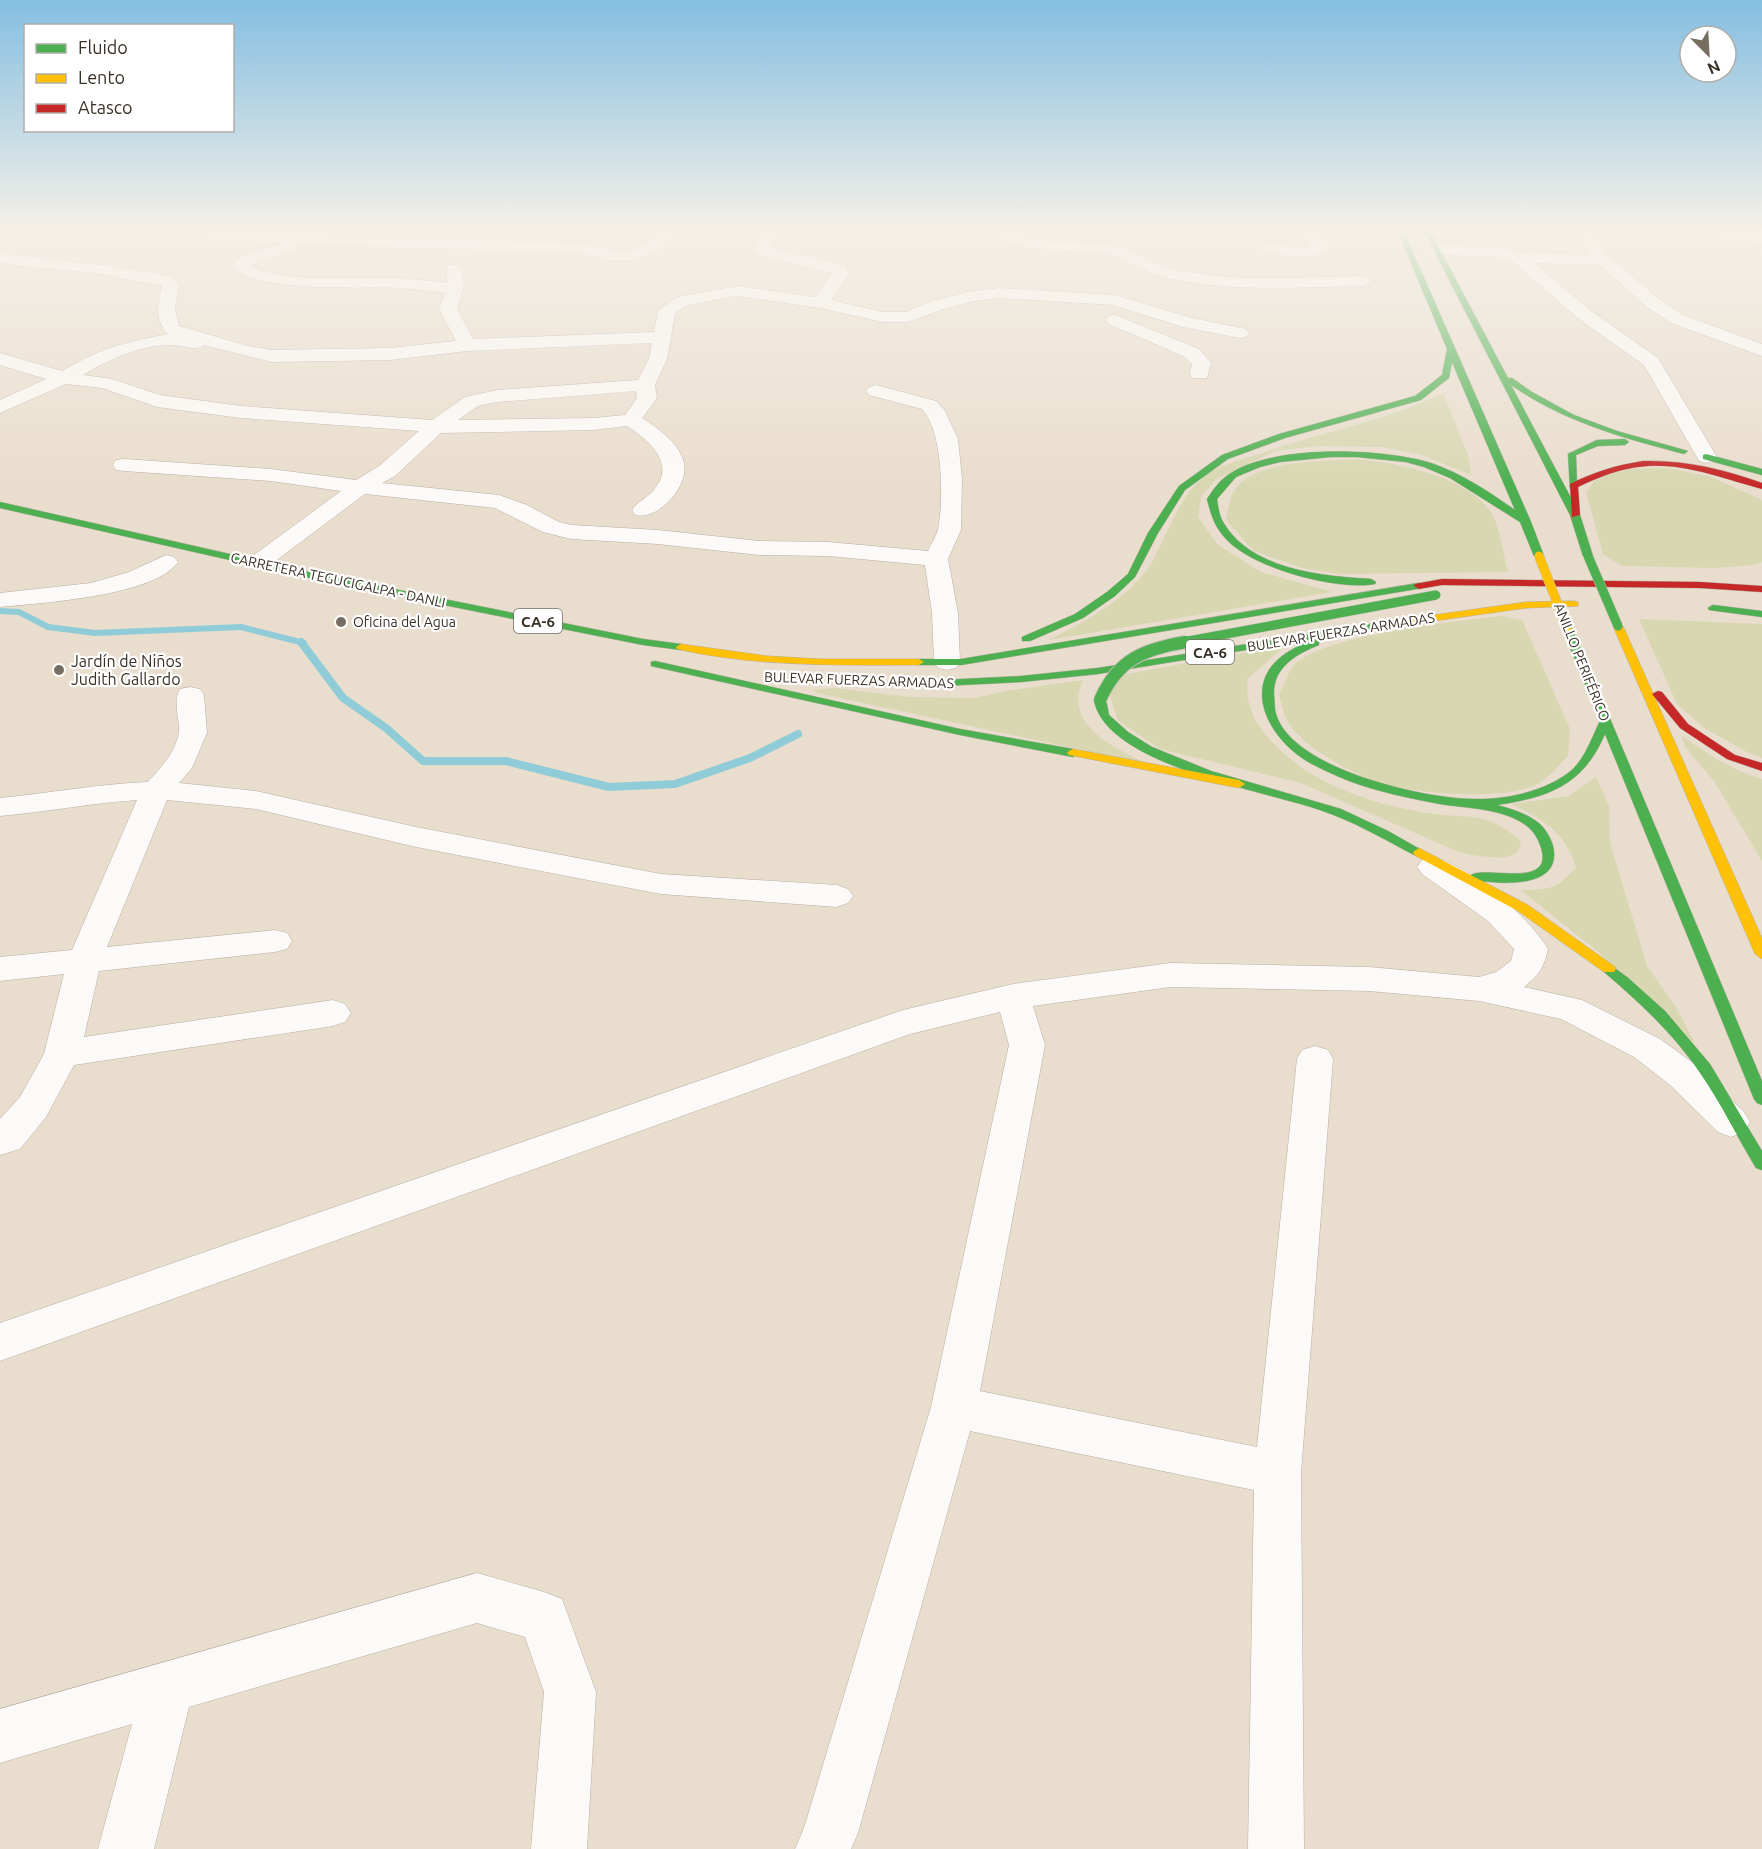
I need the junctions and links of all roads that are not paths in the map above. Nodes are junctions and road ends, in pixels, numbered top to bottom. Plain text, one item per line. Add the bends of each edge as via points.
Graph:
1 (167, 313) edge
2 (450, 313) edge
3 (667, 313) edge
4 (866, 313) edge
5 (917, 313) edge
6 (1100, 313) edge
7 (1158, 313) edge
8 (1436, 313) edge
9 (1470, 313) edge
10 (1583, 313) edge
11 (1668, 313) edge
12 (1240, 333) dead end
13 (663, 337) junction
14 (467, 345) junction
15 (231, 346) junction
16 (1451, 349) junction
17 (1762, 351) edge
18 (0, 358) edge
19 (1200, 374) dead end
20 (1501, 374) junction
21 (64, 378) junction
22 (645, 385) junction
23 (876, 391) dead end
24 (0, 407) edge
25 (632, 420) junction
26 (436, 427) junction
27 (1706, 457) junction
28 (124, 465) dead end
29 (1762, 472) edge
30 (361, 486) junction
31 (1573, 486) junction
32 (1762, 486) edge
33 (0, 505) edge
34 (643, 510) dead end
35 (1575, 515) junction
36 (1526, 522) junction
37 (936, 559) junction
38 (162, 561) dead end
39 (258, 563) junction
40 (1756, 574) dead end
41 (1700, 585) junction
42 (1439, 589) junction
43 (1762, 589) edge
44 (0, 600) edge
45 (1626, 603) dead end
46 (1707, 608) dead end
47 (1762, 612) edge
48 (1360, 628) junction
49 (636, 661) dead end
50 (821, 662) joint
51 (954, 662) junction
52 (1634, 666) junction
53 (706, 674) junction
54 (789, 680) dead end
55 (923, 683) dead end
56 (190, 695) dead end
57 (1606, 720) junction
58 (1762, 767) edge
59 (1239, 784) junction
60 (156, 790) junction
61 (1477, 803) junction
62 (0, 807) edge
63 (1393, 839) junction
64 (1465, 873) junction
65 (837, 896) dead end
66 (275, 941) dead end
67 (1762, 954) edge
68 (84, 961) junction
69 (0, 969) edge
70 (1479, 989) junction
71 (1013, 996) junction
72 (333, 1013) dead end
73 (62, 1054) junction
74 (1315, 1059) dead end
75 (1762, 1099) edge
76 (1741, 1132) junction
77 (0, 1140) edge
78 (1762, 1164) edge
79 (0, 1342) edge
80 (954, 1407) junction
81 (1278, 1473) junction
82 (168, 1688) junction
83 (0, 1736) edge
84 (126, 1849) edge
85 (559, 1849) edge
86 (823, 1849) edge
87 (1276, 1849) edge

1 - 15 street via 172,330
2 - 14 street
3 - 13 street
4 - 5 street via 908,317
6 - 19 street via 1192,353 1202,363
7 - 12 street
8 - 16 main road, ANILLO PERIFÉRICO
9 - 20 main road
10 - 27 street via 1651,362
11 - 17 street
13 - 14 street
13 - 22 street via 658,359
14 - 15 street via 390,354 317,356 272,356
15 - 21 street via 171,339 147,342 97,358
16 - 36 main road, ANILLO PERIFÉRICO
16 - 51 main road via 1446,376 1418,398 1282,436 1225,457 1182,488 1132,575 1111,594 1079,616 1038,634
18 - 21 street
20 - 27 main road via 1533,400 1577,423
20 - 35 main road
21 - 24 street
21 - 26 street via 105,383 157,401 241,412
22 - 25 street via 647,398
22 - 26 street via 480,398
23 - 37 street via 929,405 948,439 949,530
25 - 26 street
25 - 34 street via 663,445 672,457 675,471 669,489
26 - 30 street via 387,471
27 - 29 main road
27 - 31 main road via 1625,442 1590,444 1572,454
28 - 30 street via 271,474
30 - 37 street via 499,502 550,527 571,532
30 - 39 street
31 - 32 main road via 1600,470 1648,464 1701,468
31 - 35 main road
33 - 39 main road, CARRETERA TEGUCIGALPA - DANLI / CA-6
35 - 52 main road, bridge
36 - 42 main road via 1464,480 1425,465 1370,456 1312,455 1257,465 1236,474 1212,499 1213,515 1222,530 1279,568 1346,582
36 - 57 main road, ANILLO PERIFÉRICO, bridge
37 - 51 street
38 - 44 street via 138,577 93,590
39 - 50 main road, CARRETERA TEGUCIGALPA - DANLI / CA-6 via 643,642
40 - 41 main road
41 - 42 main road via 1517,582
41 - 43 main road
42 - 51 main road, BULEVAR FUERZAS ARMADAS / CA-6
42 - 59 main road, bridge via 1141,652 1113,671 1100,700 1104,716 1124,734 1153,751
45 - 48 main road, BULEVAR FUERZAS ARMADAS / CA-6 via 1526,605
46 - 47 main road
48 - 55 main road, BULEVAR FUERZAS ARMADAS / CA-6 via 1098,671
48 - 61 main road via 1293,650 1273,670 1266,690 1267,710 1280,731 1304,754 1361,784 1394,793
49 - 53 main road
50 - 51 main road, BULEVAR FUERZAS ARMADAS / CA-6
52 - 58 main road via 1684,726 1731,757
52 - 67 main road
53 - 54 main road, BULEVAR FUERZAS ARMADAS
53 - 59 main road via 960,732
56 - 60 street via 193,733 177,768
57 - 61 main road via 1580,769 1565,780 1518,798
57 - 75 main road, ANILLO PERIFÉRICO
59 - 63 main road via 1325,808
60 - 62 street
60 - 65 street via 256,800 559,867 661,884
60 - 68 street
61 - 64 main road via 1520,816 1548,841 1551,855 1545,867 1532,876 1489,879
63 - 64 main road
63 - 70 street via 1521,931 1531,949 1527,967 1508,981
64 - 76 main road via 1550,926 1634,991 1696,1055
66 - 68 street
68 - 69 street
68 - 73 street
70 - 71 street via 1369,979 1171,975
70 - 76 street via 1570,1009 1647,1048 1683,1075
71 - 79 street via 903,1023
71 - 80 street via 1028,1045
72 - 73 street
73 - 77 street via 33,1107
74 - 81 street
76 - 78 main road
80 - 81 street
80 - 86 street
81 - 87 street
82 - 83 street
82 - 84 street
82 - 85 street via 477,1598 544,1617 570,1692

